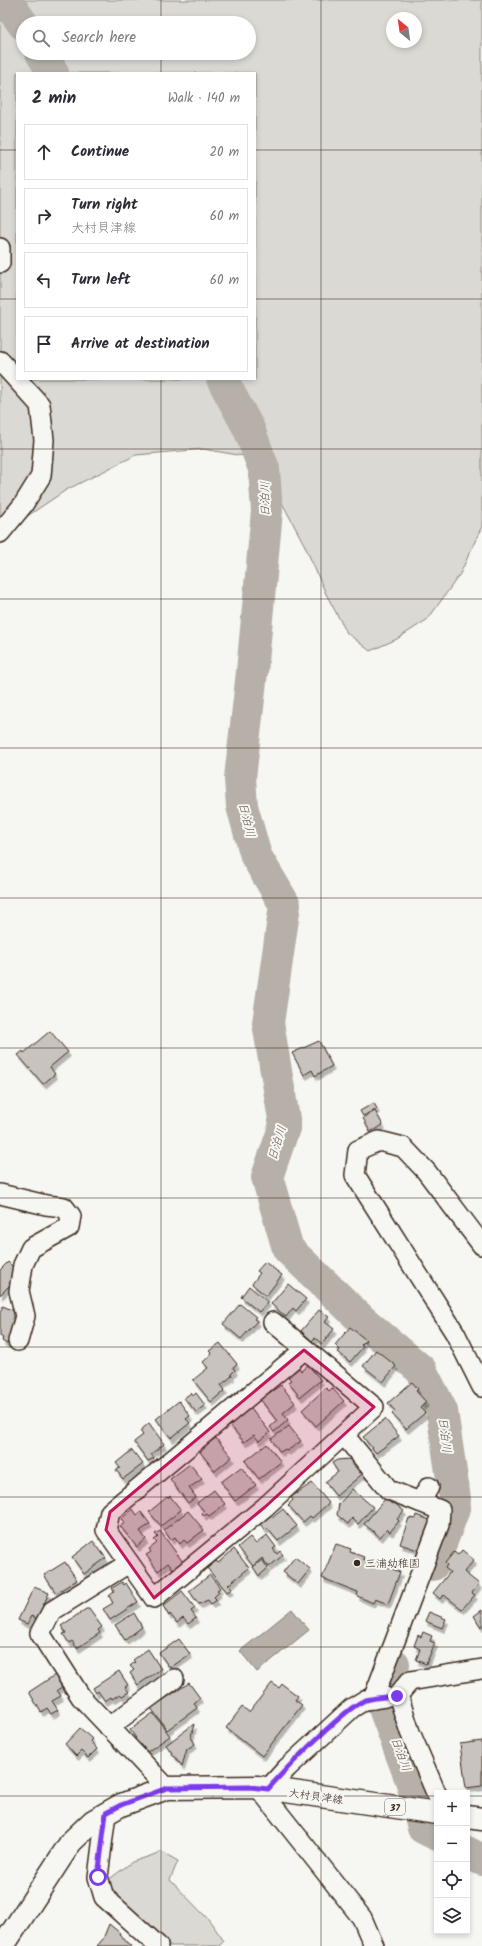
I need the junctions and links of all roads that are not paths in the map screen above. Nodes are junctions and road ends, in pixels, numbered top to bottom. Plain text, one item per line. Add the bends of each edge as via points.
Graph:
1 (0, 248) edge
2 (0, 263) edge
3 (0, 361) edge
4 (16, 379) edge
5 (17, 380) edge
6 (0, 533) edge
7 (0, 1194) edge
8 (482, 1245) edge
9 (273, 1322) dead end
10 (18, 1341) dead end
11 (304, 1350) junction
12 (482, 1387) edge
13 (344, 1435) junction
14 (130, 1563) junction
15 (482, 1669) edge
16 (383, 1674) junction
17 (174, 1680) dead end
18 (402, 1690) junction
19 (369, 1699) junction
20 (109, 1727) junction
21 (167, 1788) junction
22 (263, 1788) junction
23 (435, 1790) edge
24 (106, 1813) junction
25 (434, 1813) edge
26 (470, 1817) edge
27 (482, 1819) edge
28 (3, 1946) edge
29 (158, 1946) edge
30 (374, 1946) edge

1 - 2 street
3 - 4 street
5 - 6 street via 40,405 44,440 41,476 23,505
7 - 10 street via 64,1207 70,1216 69,1227 32,1248 23,1265 19,1291 25,1316
8 - 12 street via 426,1171 403,1147 379,1141 358,1150 355,1175 455,1333
9 - 11 street
11 - 13 street via 374,1407
11 - 14 street via 110,1512 106,1530
13 - 14 street via 264,1507 154,1598
13 - 16 street via 389,1490 424,1495 440,1510 439,1525
14 - 20 street via 52,1611 40,1633 81,1697
15 - 18 street via 410,1681
16 - 18 street
16 - 19 street
17 - 20 street
18 - 19 street
18 - 23 street via 410,1732
19 - 22 street via 352,1708
20 - 21 street
21 - 22 main road, 大村貝津線 / 37
21 - 24 main road, 大村貝津線 / 37
22 - 25 main road, 大村貝津線 / 37
22 - 30 street via 362,1918
24 - 28 main road, 大村貝津線 / 37 via 93,1821 71,1842
24 - 29 street via 98,1877 104,1897
26 - 27 main road

